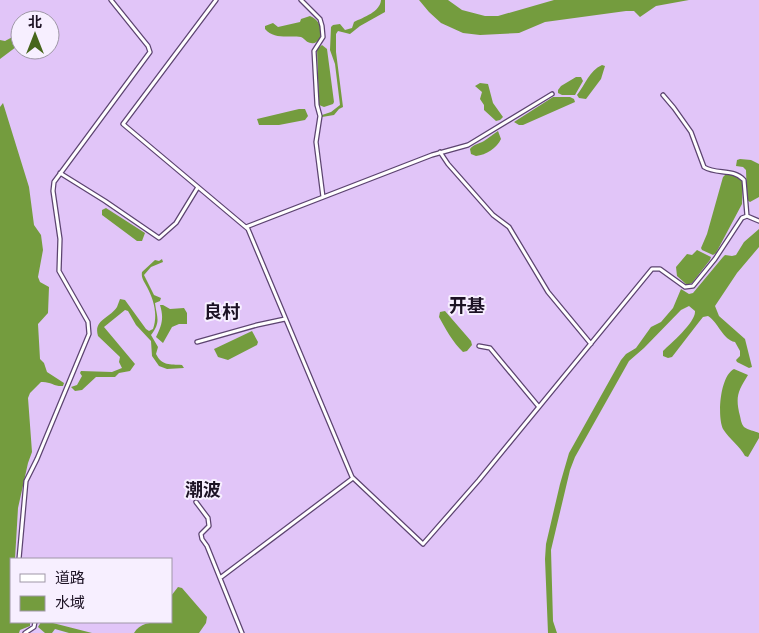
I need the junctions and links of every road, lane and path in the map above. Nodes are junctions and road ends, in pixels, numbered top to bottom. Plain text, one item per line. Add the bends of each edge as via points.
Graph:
1 (111, 0) edge
2 (216, 0) edge
3 (300, 0) edge
4 (552, 94) dead end
5 (663, 95) dead end
6 (440, 152) junction
7 (60, 173) junction
8 (198, 187) junction
9 (323, 197) junction
10 (747, 216) junction
11 (759, 221) edge
12 (246, 227) junction
13 (286, 319) junction
14 (196, 342) dead end
15 (591, 344) junction
16 (479, 346) dead end
17 (539, 407) junction
18 (354, 478) junction
19 (196, 502) dead end
20 (19, 558) edge
21 (220, 578) junction
22 (36, 623) edge
23 (25, 633) edge
24 (242, 633) edge

1 - 7 street via 150,52
2 - 8 street via 123,124
3 - 9 street via 320,18 322,26 322,37 314,52 320,116 316,142
4 - 6 street via 468,145
5 - 10 street via 691,132 704,168 734,173 744,180
6 - 9 street
6 - 15 street via 493,215 509,227 548,292
7 - 8 street via 159,238 176,223
7 - 20 street via 53,188 60,239 59,268 88,322 89,334 26,478
8 - 12 street
9 - 12 street
10 - 11 street
10 - 15 street via 737,224 693,286 685,287 660,269 653,269
12 - 13 street
13 - 14 street
13 - 18 street
15 - 17 street
16 - 17 street via 490,348
17 - 18 street via 423,544
18 - 21 street
19 - 21 street via 209,521 201,538
21 - 24 street
22 - 23 street

